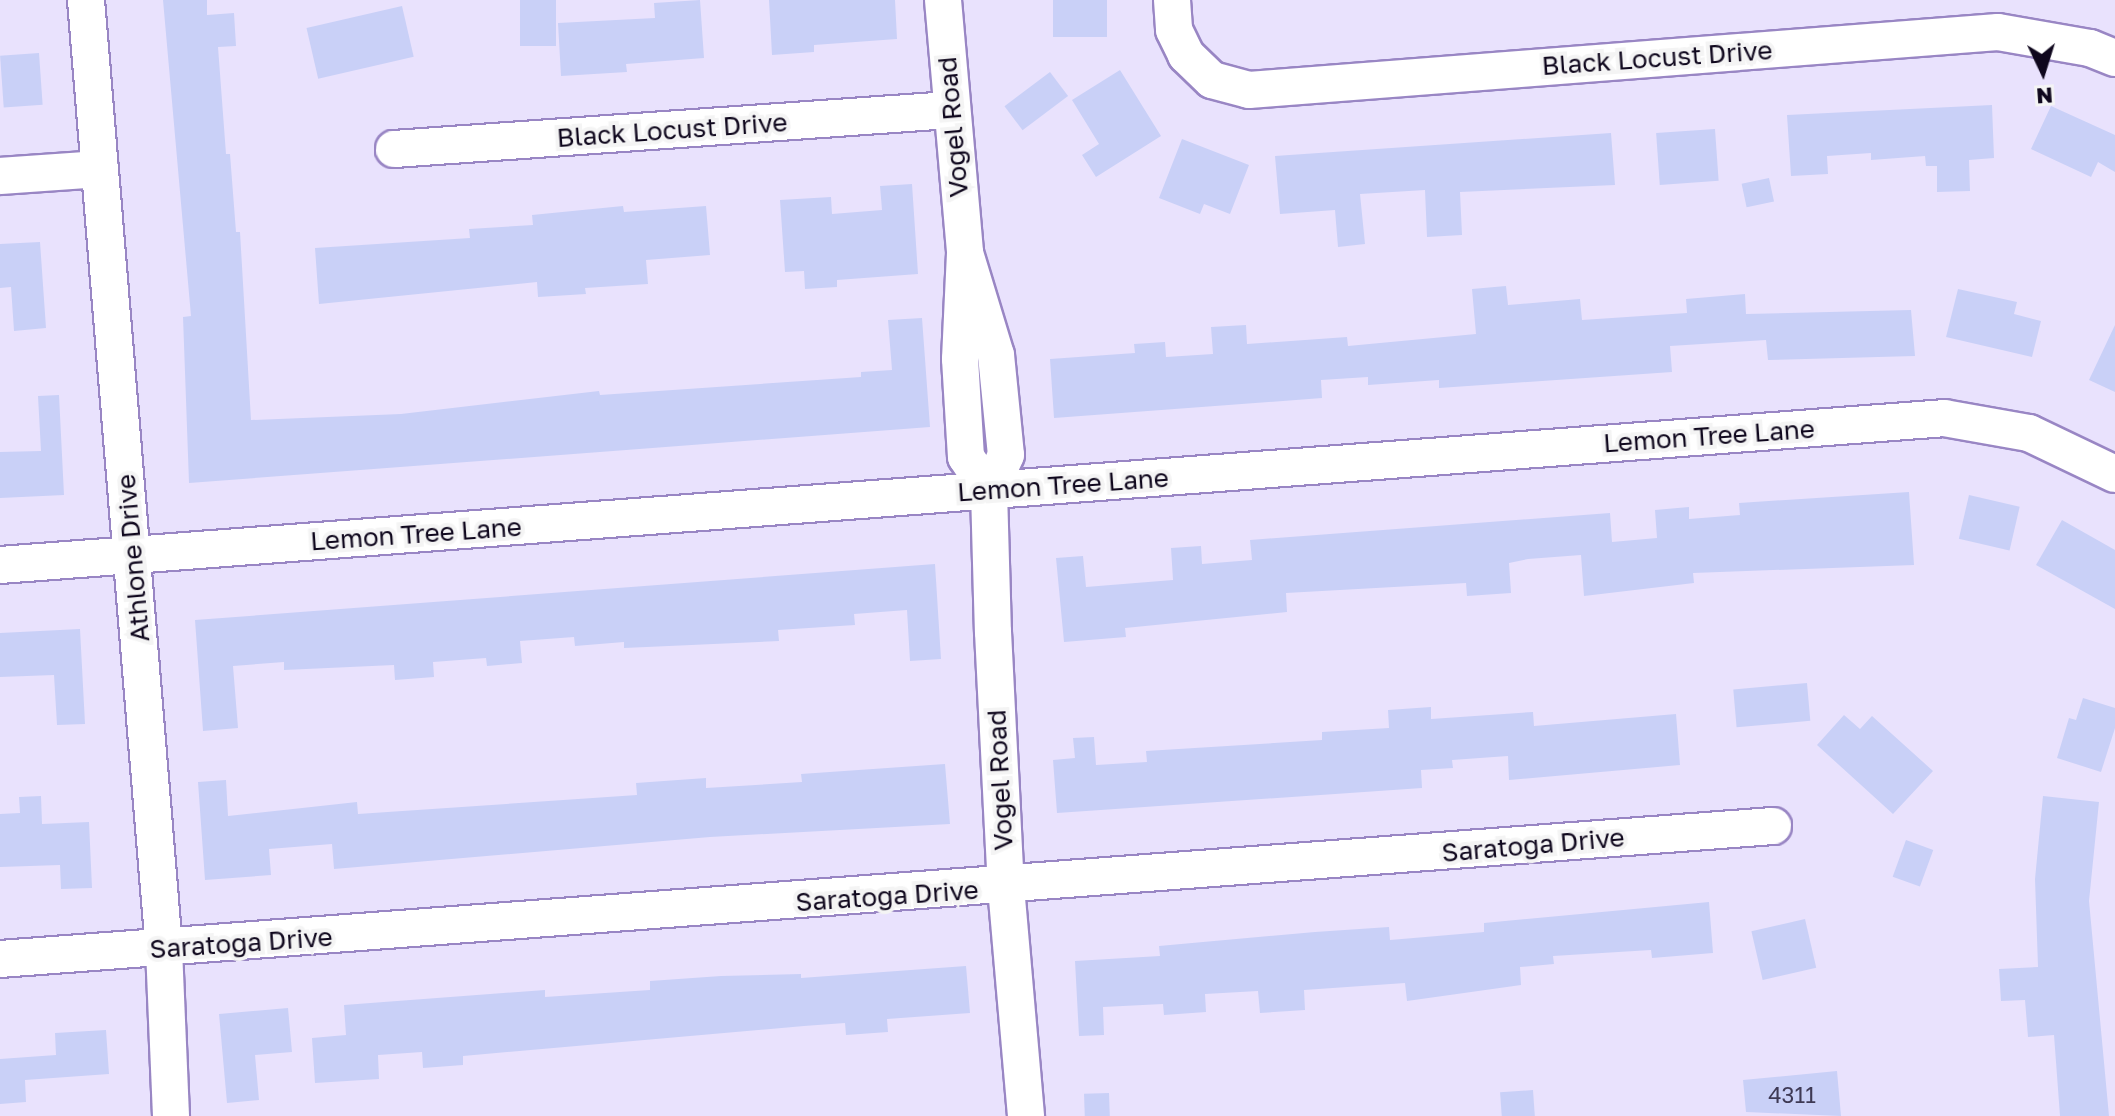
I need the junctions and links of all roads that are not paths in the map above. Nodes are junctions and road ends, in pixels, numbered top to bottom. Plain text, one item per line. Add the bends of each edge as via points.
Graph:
1 (86, 0) edge
2 (943, 0) edge
3 (1172, 0) edge
4 (2115, 58) edge
5 (950, 110) junction
6 (394, 149) dead end
7 (100, 169) junction
8 (0, 176) edge
9 (2115, 474) edge
10 (989, 491) junction
11 (133, 556) junction
12 (0, 565) edge
13 (1773, 826) dead end
14 (1006, 887) junction
15 (164, 949) junction
16 (0, 959) edge
17 (171, 1116) edge
18 (1026, 1116) edge

1 - 7 street, Athlone Drive
2 - 5 street, Vogel Road
3 - 4 street, Black Locust Drive via 1174,30 1186,55 1212,80 1249,90 1998,32 2090,48
5 - 6 street, Black Locust Drive
5 - 10 street, Vogel Road via 965,253 996,355 1006,455
7 - 8 street
7 - 11 street, Athlone Drive
9 - 10 street, Lemon Tree Lane via 2029,433 1944,418
10 - 11 street, Lemon Tree Lane
10 - 14 street, Vogel Road
11 - 12 street, Lemon Tree Lane
11 - 15 street, Athlone Drive
13 - 14 street, Saratoga Drive
14 - 15 street, Saratoga Drive
14 - 18 street, Vogel Road
15 - 16 street, Saratoga Drive
15 - 17 street, Athlone Drive

